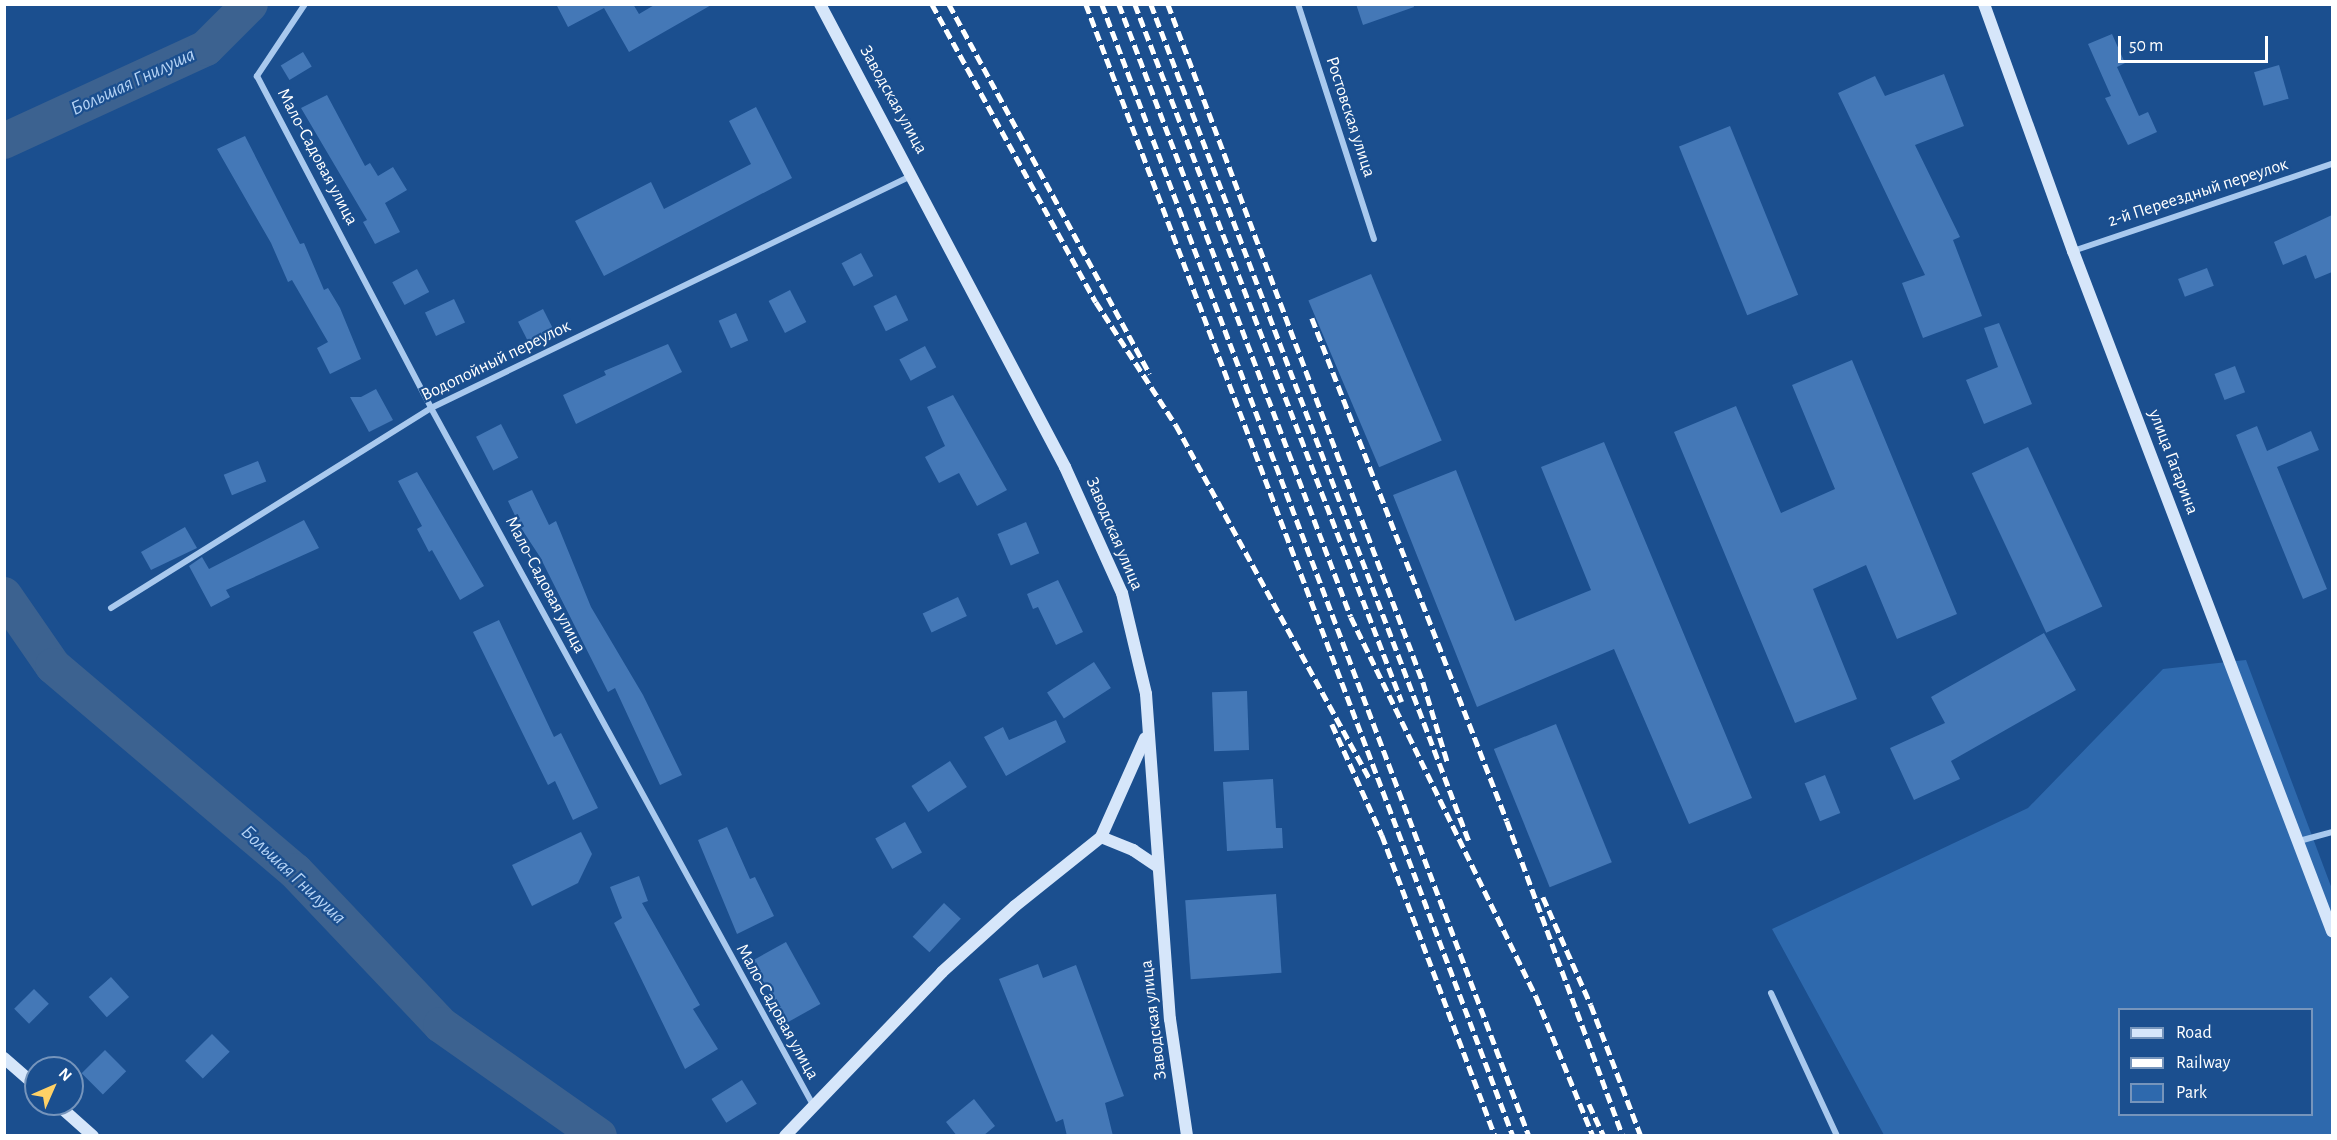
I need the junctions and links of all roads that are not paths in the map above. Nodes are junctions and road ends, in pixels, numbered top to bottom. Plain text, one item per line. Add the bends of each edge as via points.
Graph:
1 (305, 4) edge
2 (820, 4) edge
3 (1298, 4) edge
4 (1984, 4) edge
5 (2332, 164) edge
6 (913, 175) junction
7 (1374, 240) dead end
8 (2073, 251) junction
9 (431, 408) junction
10 (111, 608) dead end
11 (1148, 729) junction
12 (2332, 832) edge
13 (1101, 837) junction
14 (2299, 841) junction
15 (1158, 867) junction
16 (2332, 931) edge
17 (1771, 993) dead end
18 (4, 1058) edge
19 (24, 1076) edge
20 (813, 1105) junction
21 (70, 1116) edge
22 (93, 1136) edge
23 (785, 1136) edge
24 (1187, 1136) edge
25 (1837, 1136) edge

1 - 9 street, Мало-Садовая улица via 258,76
2 - 6 main road, Заводская улица
3 - 7 street, Ростовская улица
4 - 8 main road, улица Гагарина
5 - 8 street, 2-й Переездный переулок
6 - 9 street, Водопойный переулок
6 - 11 main road, Заводская улица via 1109,560 1133,628 1146,694
8 - 14 main road, улица Гагарина
9 - 10 street, Водопойный переулок
9 - 20 street, Мало-Садовая улица
11 - 13 main road via 1138,761
11 - 15 main road, Заводская улица
12 - 14 street
13 - 15 main road via 1133,850
13 - 20 main road via 974,942
14 - 16 main road, улица Гагарина
15 - 24 main road, Заводская улица via 1170,1019
17 - 25 street
18 - 19 main road
20 - 23 main road
21 - 22 main road

